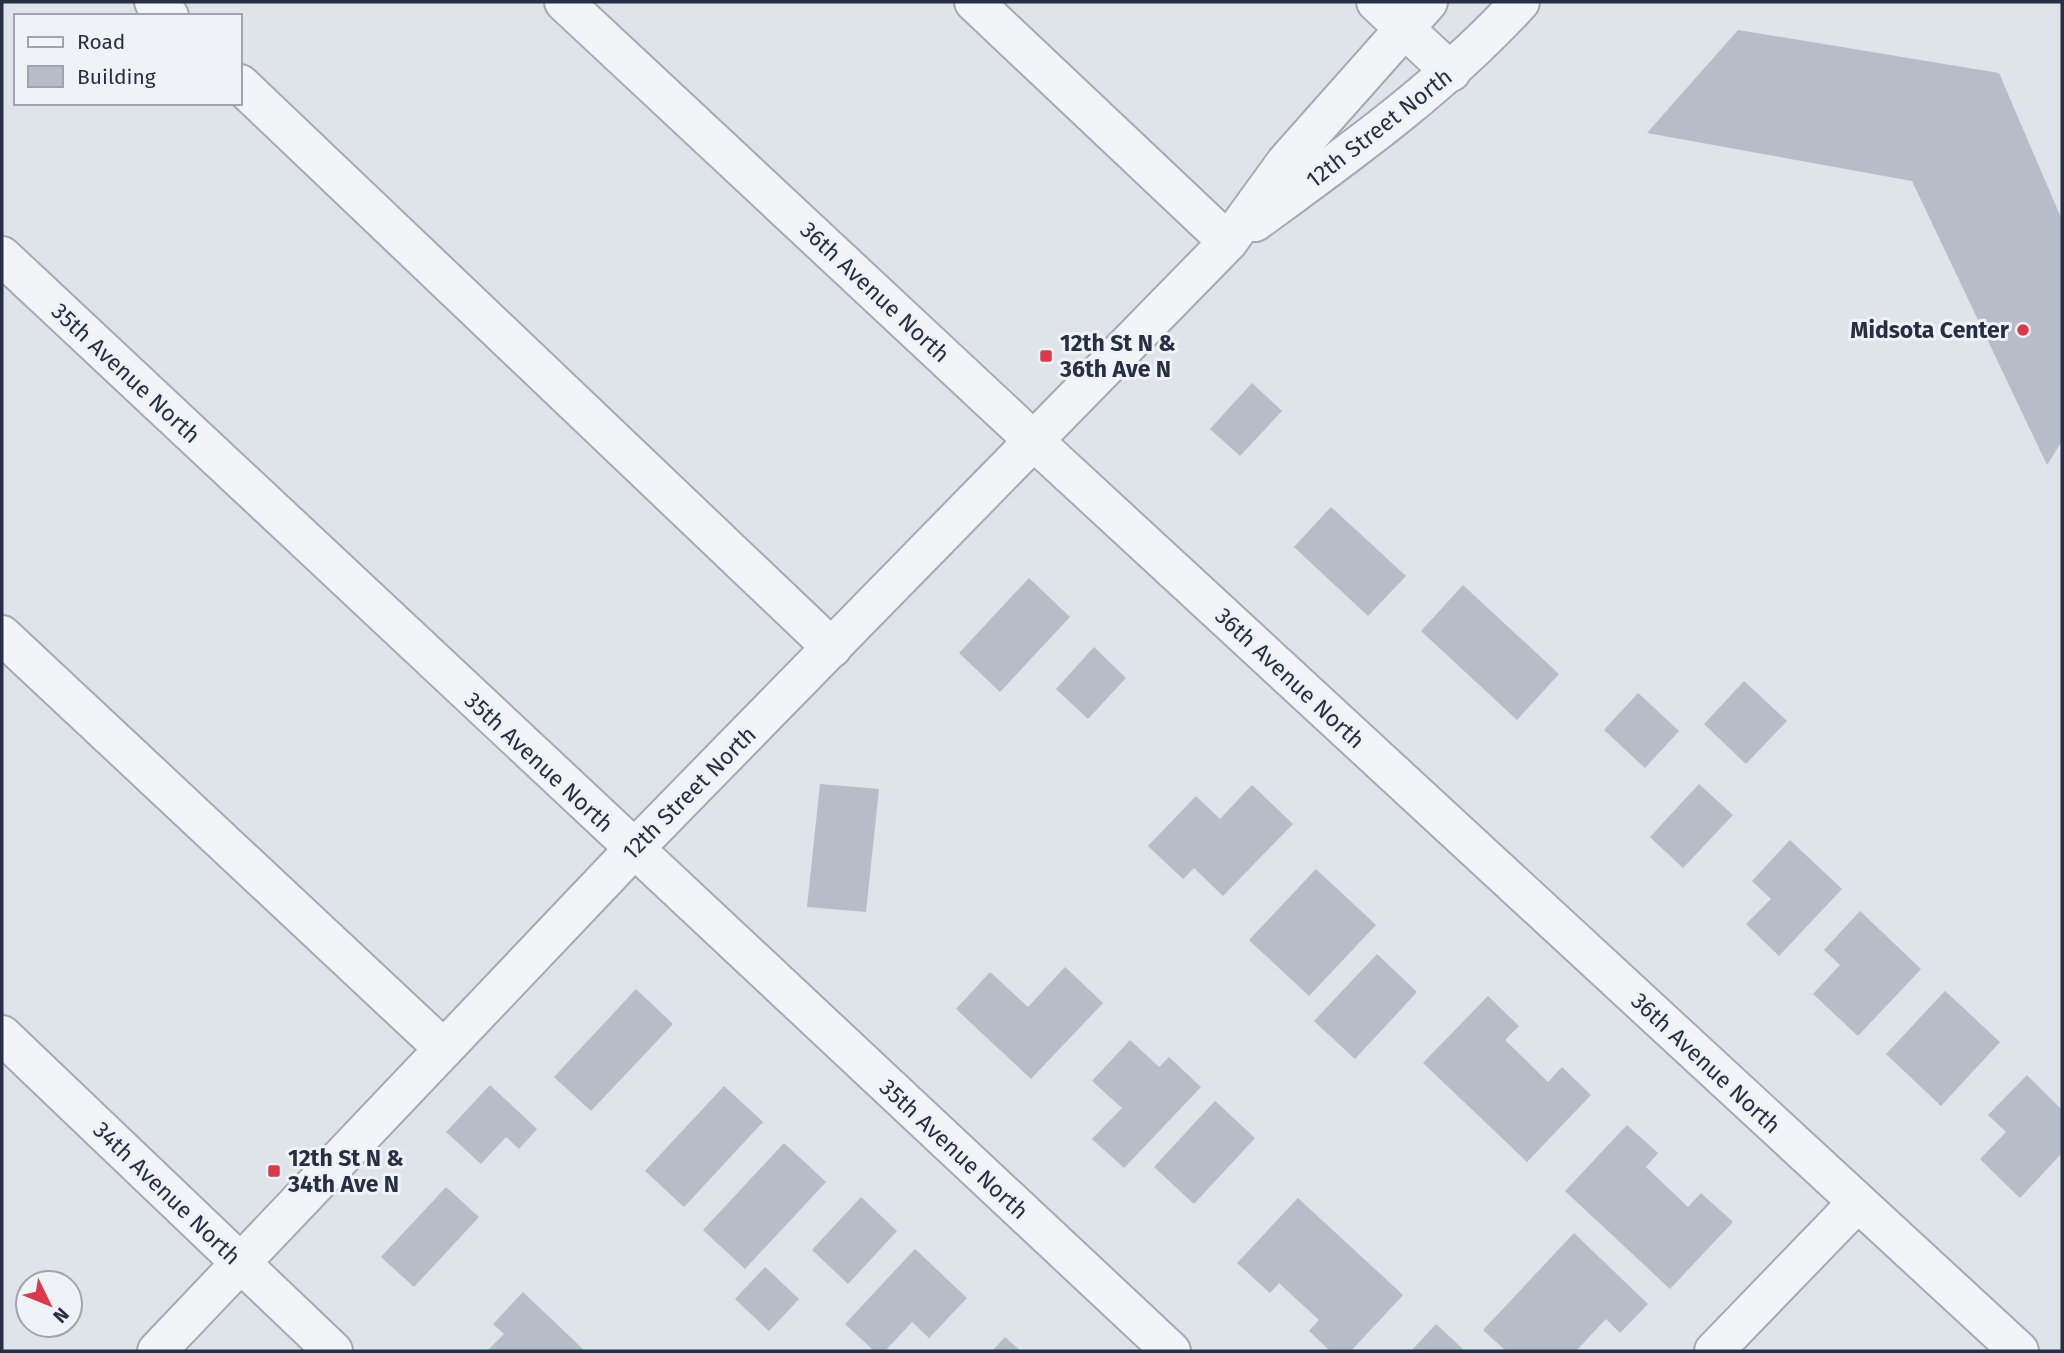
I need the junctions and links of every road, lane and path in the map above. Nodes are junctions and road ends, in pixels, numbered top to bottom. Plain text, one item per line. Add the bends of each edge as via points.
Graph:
1 (154, 2) edge
2 (564, 2) edge
3 (974, 2) edge
4 (1376, 2) edge
5 (1520, 2) edge
6 (167, 14) edge
7 (1416, 15) edge
8 (1451, 72) junction
9 (242, 85) edge
10 (1228, 242) junction
11 (2, 256) edge
12 (1035, 442) junction
13 (2, 635) edge
14 (832, 648) junction
15 (633, 850) junction
16 (2, 1035) edge
17 (444, 1049) junction
18 (1857, 1203) junction
19 (240, 1263) junction
20 (157, 1351) edge
21 (333, 1351) edge
22 (1171, 1351) edge
23 (1714, 1351) edge
24 (2019, 1351) edge

1 - 6 street
2 - 12 street, 36th Avenue North
3 - 10 street
4 - 7 street
5 - 8 street, 12th Street North
7 - 8 street
7 - 10 street, 12th Street North via 1286,162
8 - 10 street, 12th Street North via 1399,117
9 - 14 street
10 - 12 street, 12th Street North
11 - 15 street, 35th Avenue North
12 - 14 street, 12th Street North
12 - 18 street, 36th Avenue North
13 - 17 street
14 - 15 street, 12th Street North
15 - 17 street, 12th Street North
15 - 22 street, 35th Avenue North
16 - 19 street, 34th Avenue North
17 - 19 street, 12th Street North
18 - 23 street
18 - 24 street, 36th Avenue North
19 - 20 street, 12th Street North
19 - 21 street, 34th Avenue North

